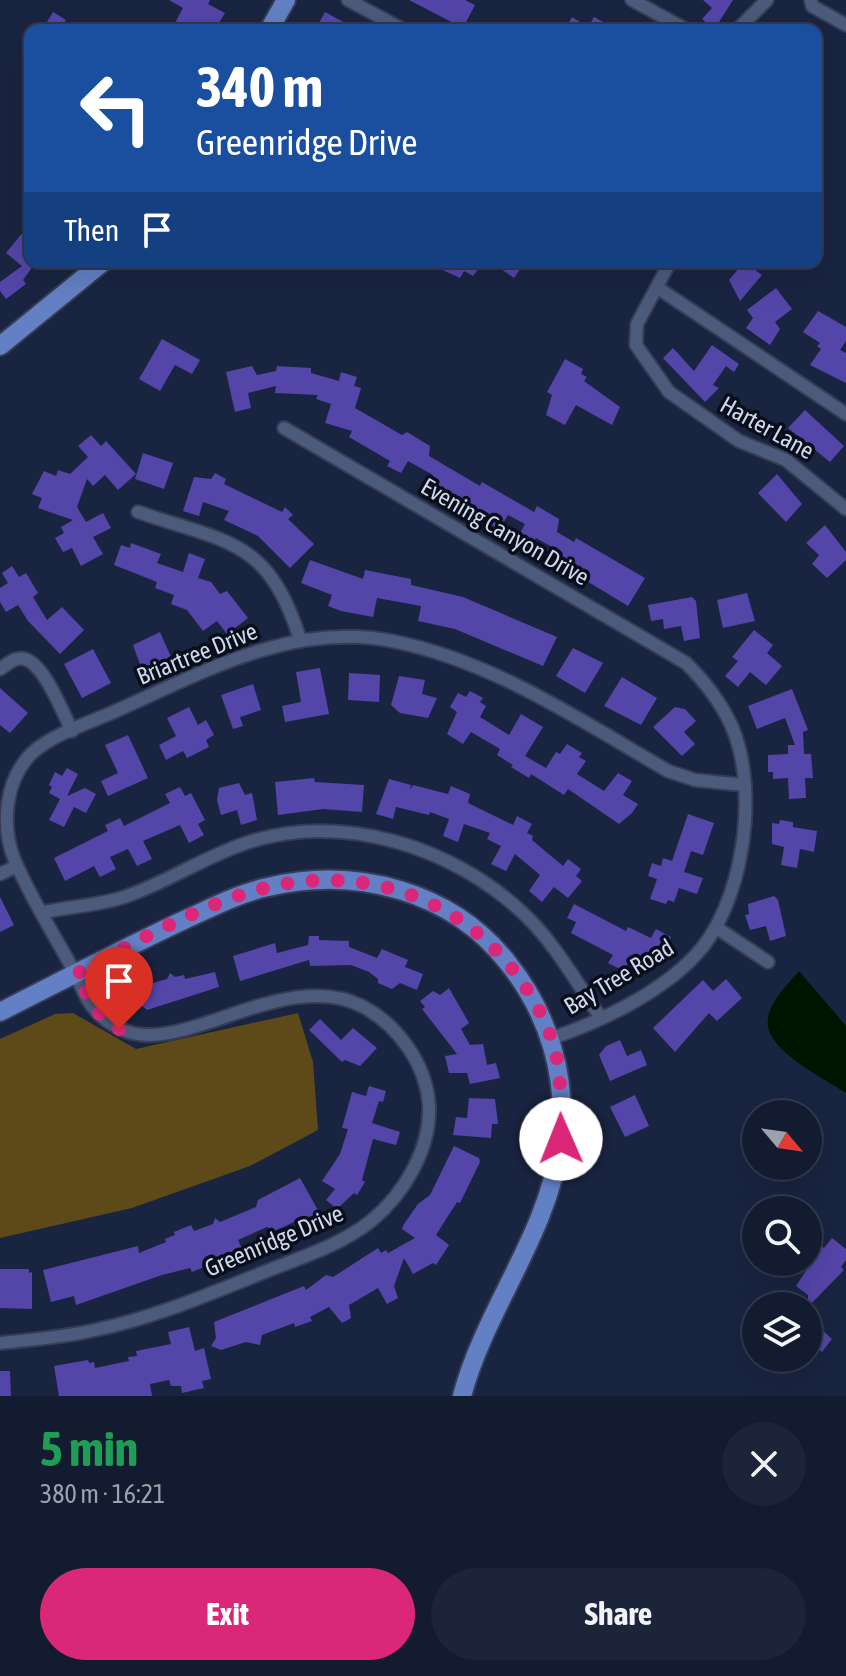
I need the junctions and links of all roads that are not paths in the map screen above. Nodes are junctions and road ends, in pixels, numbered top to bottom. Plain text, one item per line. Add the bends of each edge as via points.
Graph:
1 (286, 0) edge
2 (348, 0) edge
3 (632, 0) edge
4 (767, 0) edge
5 (811, 0) edge
6 (272, 24) edge
7 (386, 24) edge
8 (676, 24) edge
9 (743, 24) edge
10 (846, 25) edge
11 (96, 268) edge
12 (667, 268) edge
13 (658, 288) junction
14 (0, 346) edge
15 (846, 414) edge
16 (284, 428) dead end
17 (846, 509) edge
18 (138, 512) dead end
19 (300, 639) junction
20 (0, 669) edge
21 (700, 677) joint
22 (72, 731) junction
23 (744, 785) junction
24 (17, 866) junction
25 (0, 874) edge
26 (41, 913) junction
27 (717, 928) junction
28 (768, 962) dead end
29 (76, 974) junction
30 (0, 1012) edge
31 (601, 1018) junction
32 (552, 1038) junction
33 (0, 1343) edge
34 (462, 1396) edge

1 - 6 main road
2 - 7 street
3 - 8 street
4 - 9 street
5 - 10 street via 812,6
11 - 14 main road
12 - 13 street, Harter Lane
13 - 15 street
13 - 17 street, Harter Lane via 637,324 636,345 669,392 739,441 786,460
16 - 21 street, Evening Canyon Drive via 686,663
18 - 19 street via 237,546 256,559 276,578
19 - 22 street, Briartree Drive via 243,654
19 - 23 street, Briartree Drive via 386,640 433,651 486,669 668,771
20 - 22 street via 28,659 41,671
21 - 23 street, Bay Tree Road via 732,728
22 - 24 street, Briartree Drive via 33,753 18,775 5,823
23 - 27 street, Bay Tree Road via 746,823 737,876
24 - 25 street
24 - 26 street, Briartree Drive
26 - 29 street, Briartree Drive
26 - 31 street via 123,898 248,842 328,830 365,833 431,855 497,892 527,917
27 - 28 street
27 - 31 street, Bay Tree Road via 693,958 659,985
29 - 30 main road
29 - 32 main road via 238,896 306,881 363,882 423,898 483,935 525,985
29 - 33 street, Greenridge Drive via 96,1011 119,1029 141,1036 292,998 321,995 352,1002 382,1019 412,1054 424,1078 429,1120 403,1186 387,1207 345,1238 133,1320
31 - 32 street, Bay Tree Road
32 - 34 main road via 560,1103 556,1173 481,1339

